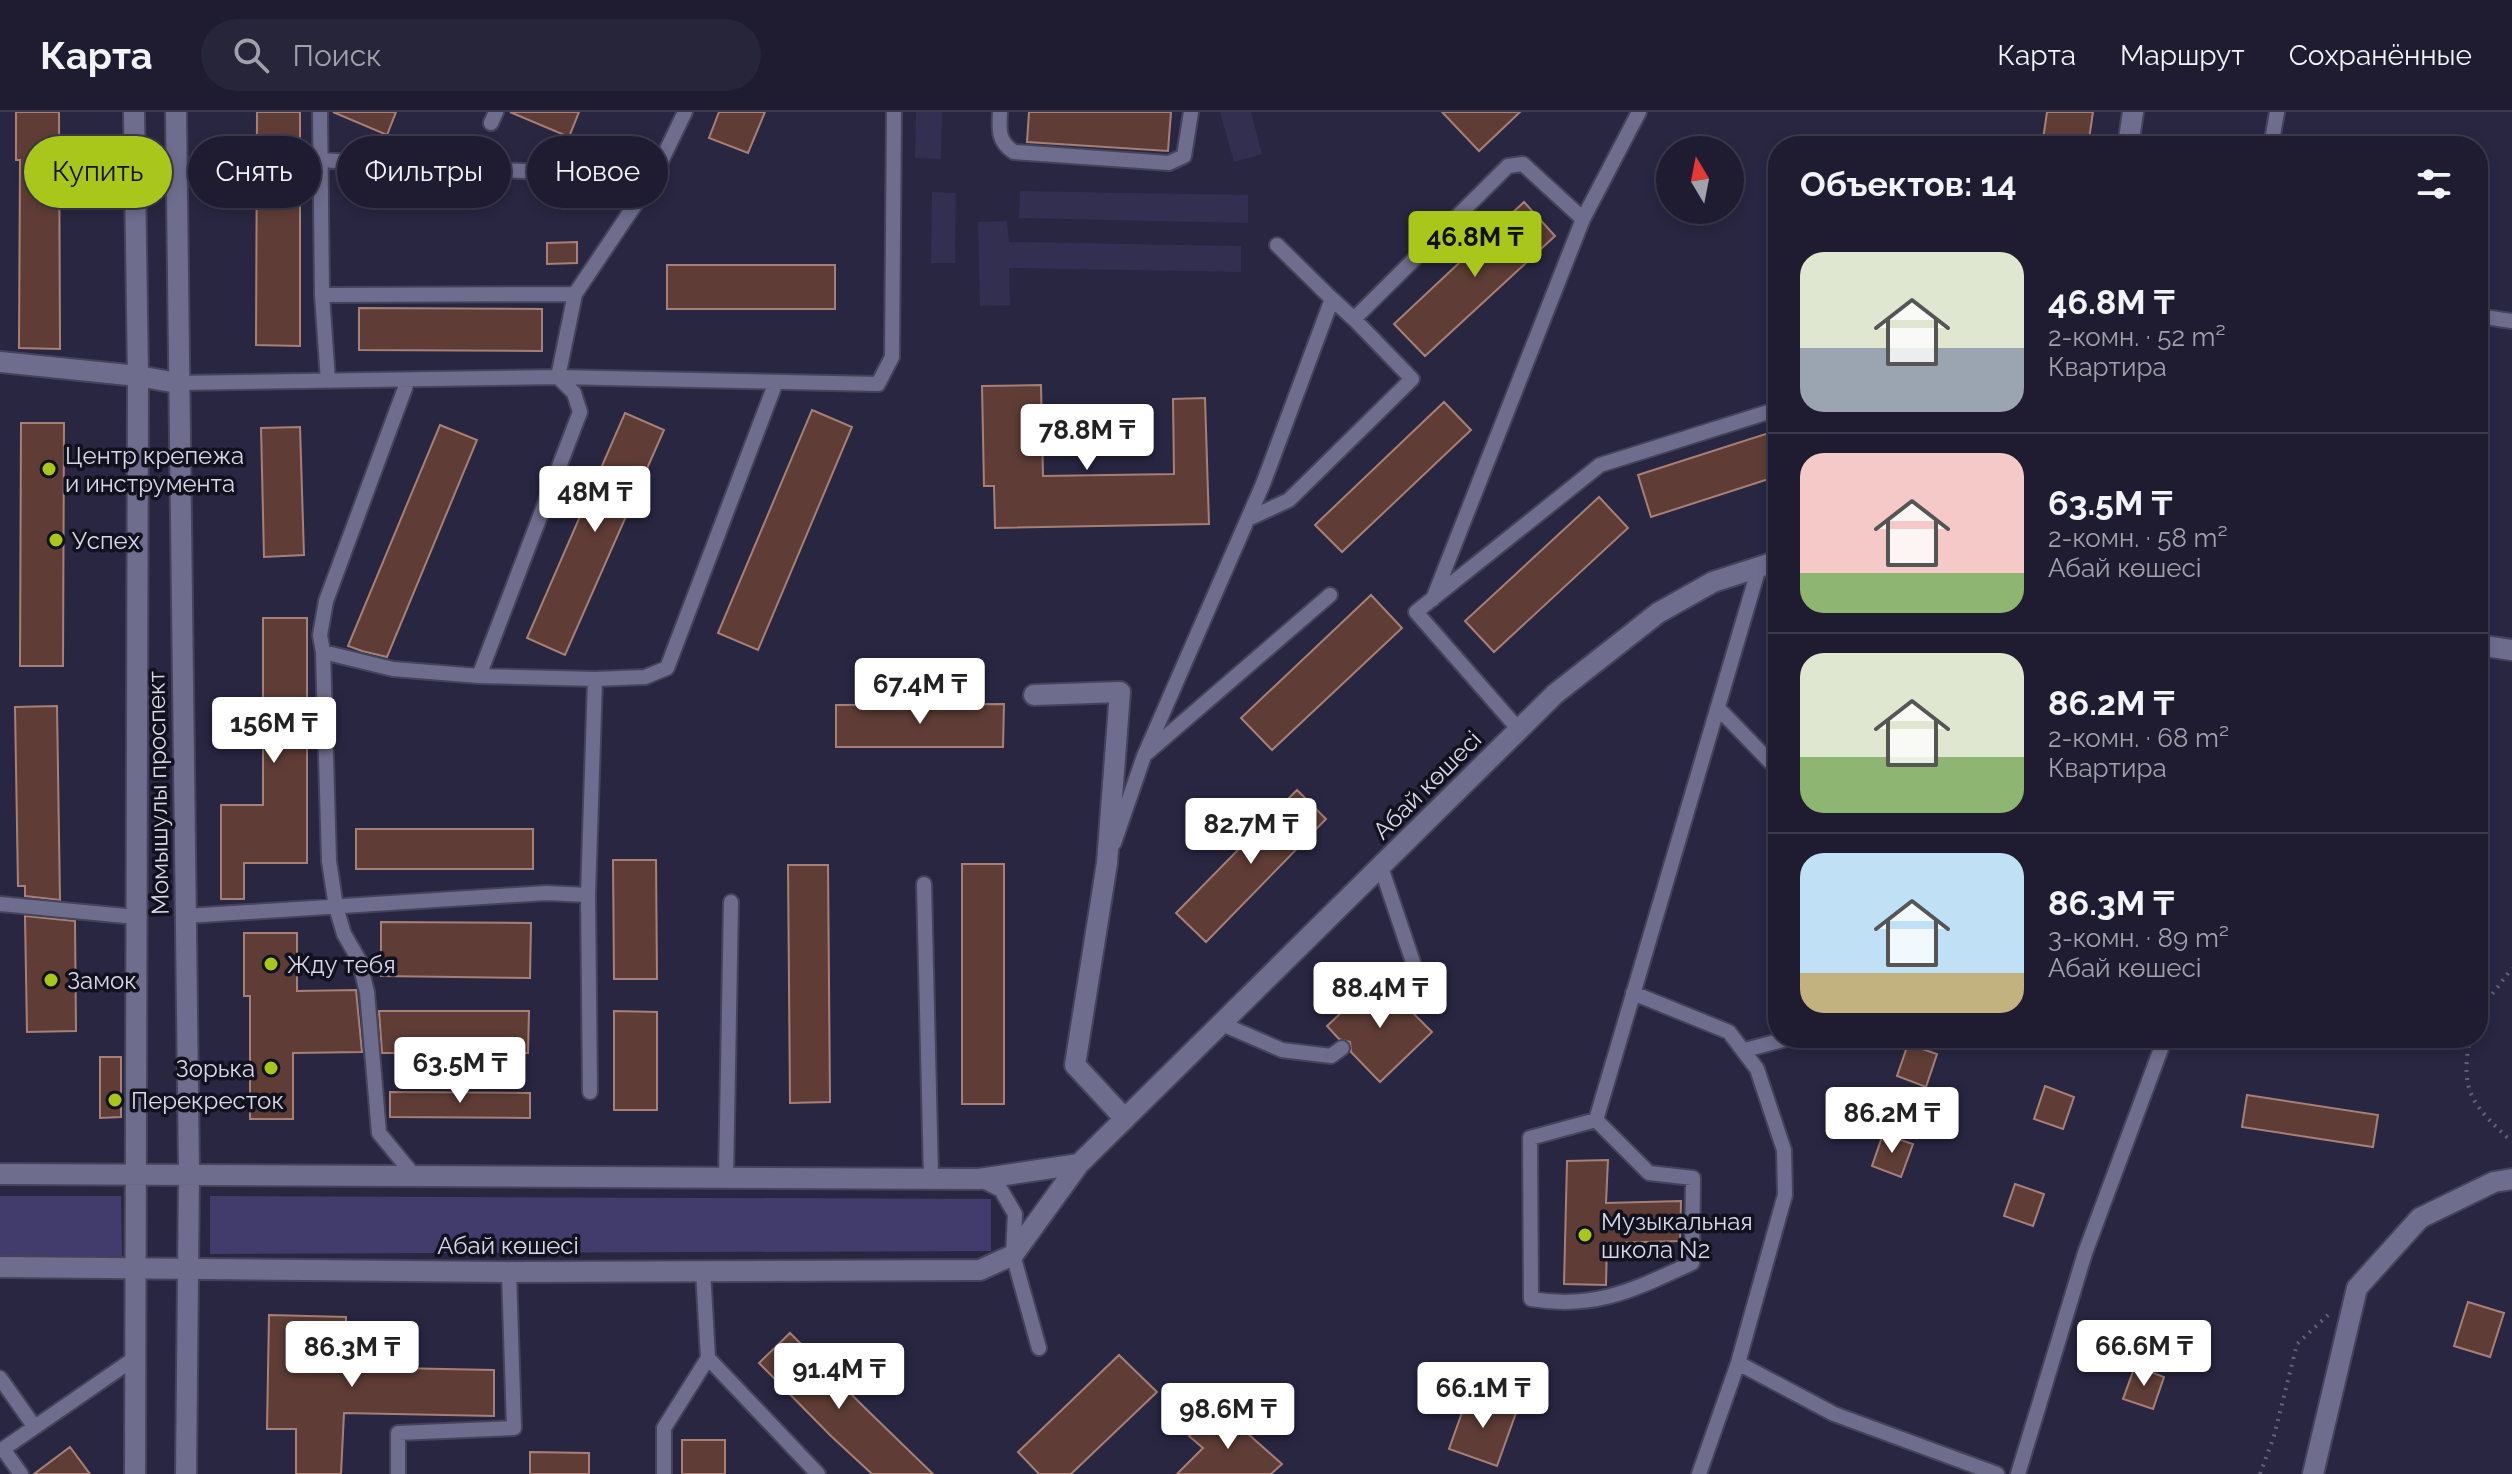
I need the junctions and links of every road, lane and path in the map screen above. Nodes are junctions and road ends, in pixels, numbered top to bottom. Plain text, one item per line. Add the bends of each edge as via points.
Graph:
1 (134, 112) edge
2 (176, 112) edge
3 (320, 112) edge
4 (685, 112) edge
5 (894, 112) edge
6 (1000, 112) edge
7 (1191, 112) edge
8 (1639, 112) edge
9 (2133, 112) edge
10 (2277, 112) edge
11 (320, 136) edge
12 (2129, 136) edge
13 (2273, 136) edge
14 (668, 147) edge
15 (321, 160) edge
16 (527, 171) edge
17 (320, 208) edge
18 (633, 208) edge
19 (1583, 219) junction
20 (1277, 245) dead end
21 (575, 294) junction
22 (322, 295) junction
23 (1332, 299) junction
24 (2488, 317) edge
25 (1354, 319) junction
26 (2512, 321) edge
27 (0, 362) edge
28 (138, 376) junction
29 (558, 377) junction
30 (408, 380) junction
31 (328, 381) junction
32 (776, 382) junction
33 (177, 383) junction
34 (1768, 412) edge
35 (1248, 519) junction
36 (1768, 562) edge
37 (1768, 565) edge
38 (1330, 595) dead end
39 (1432, 599) junction
40 (2488, 646) edge
41 (2512, 650) edge
42 (323, 652) junction
43 (479, 676) junction
44 (595, 679) junction
45 (1034, 695) dead end
46 (1719, 709) junction
47 (1520, 731) junction
48 (1144, 756) junction
49 (1768, 760) edge
50 (1107, 863) junction
51 (1381, 867) junction
52 (924, 884) dead end
53 (588, 895) junction
54 (731, 902) dead end
55 (0, 904) edge
56 (336, 907) junction
57 (186, 916) junction
58 (136, 917) junction
59 (2512, 968) edge
60 (1401, 992) dead end
61 (1633, 993) junction
62 (2488, 1000) edge
63 (1222, 1024) junction
64 (1768, 1044) edge
65 (1342, 1048) dead end
66 (2161, 1048) edge
67 (2468, 1048) edge
68 (1745, 1050) junction
69 (590, 1092) dead end
70 (1125, 1119) junction
71 (1596, 1120) junction
72 (2512, 1142) edge
73 (1079, 1164) junction
74 (189, 1173) junction
75 (0, 1174) edge
76 (134, 1174) junction
77 (931, 1177) junction
78 (416, 1178) junction
79 (726, 1179) junction
80 (979, 1179) junction
81 (2512, 1179) edge
82 (1013, 1255) junction
83 (134, 1266) junction
84 (187, 1266) junction
85 (0, 1267) edge
86 (703, 1271) junction
87 (509, 1272) junction
88 (2357, 1288) junction
89 (1039, 1348) dead end
90 (135, 1358) junction
91 (708, 1358) junction
92 (1738, 1363) junction
93 (0, 1378) edge
94 (34, 1426) junction
95 (21, 1474) edge
96 (135, 1474) edge
97 (186, 1474) edge
98 (398, 1474) edge
99 (664, 1474) edge
100 (818, 1474) edge
101 (1699, 1474) edge
102 (1997, 1474) edge
103 (2018, 1474) edge
104 (2260, 1474) edge
105 (2313, 1474) edge

1 - 28 street, Момышулы проспект
2 - 33 street, Момышулы проспект
3 - 11 lane
4 - 14 lane
5 - 32 lane via 892,357 878,384
6 - 7 lane via 999,133 1004,146 1014,152 1169,163 1184,156
8 - 19 lane
9 - 12 street
10 - 13 lane
15 - 16 lane
17 - 22 lane
18 - 21 lane
19 - 25 lane via 1523,164 1508,166
19 - 39 lane
20 - 23 lane
21 - 22 lane
21 - 29 lane
22 - 31 lane
23 - 25 lane
23 - 35 lane
24 - 26 lane
25 - 35 lane via 1412,379 1289,500
27 - 28 street
28 - 33 street
28 - 58 street, Момышулы проспект
29 - 30 lane
29 - 32 lane
29 - 43 lane via 574,393 580,412
30 - 31 lane
30 - 42 lane via 326,601
31 - 33 lane
32 - 44 lane via 667,668 645,677
33 - 57 street, Момышулы проспект
34 - 39 lane via 1600,465
35 - 48 lane
36 - 47 street, Абай көшесі via 1713,582 1658,613 1555,694
37 - 46 lane
38 - 48 lane
39 - 47 lane via 1416,612
40 - 41 street
42 - 43 lane via 393,669
42 - 56 lane via 329,861
43 - 44 lane
44 - 53 lane
45 - 50 street via 1120,692
46 - 49 lane
46 - 61 lane
47 - 51 street, Абай көшесі
48 - 50 lane
50 - 70 street via 1075,1065
51 - 60 lane via 1417,974
51 - 63 street, Абай көшесі
52 - 77 lane
53 - 56 lane
53 - 69 lane
54 - 79 lane
55 - 58 lane
56 - 57 lane
56 - 78 lane via 367,992 379,1133
57 - 74 street, Момышулы проспект
58 - 76 street, Момышулы проспект
59 - 62 path
61 - 68 lane via 1729,1032
61 - 71 lane
63 - 65 lane via 1282,1050 1331,1056
63 - 70 street, Абай көшесі
64 - 68 lane
66 - 103 lane via 2085,1253
67 - 72 path via 2465,1062 2474,1105
68 - 92 lane via 1757,1069 1786,1171 1785,1195
70 - 73 street, Абай көшесі
71 - 71 lane via 1649,1173 1693,1178 1692,1263 1616,1298 1563,1304 1531,1299 1530,1138
73 - 80 street
73 - 82 street, Абай көшесі
74 - 76 street
74 - 78 street
74 - 84 street, Момышулы проспект
75 - 76 street
76 - 83 street, Момышулы проспект
77 - 79 street
77 - 80 street
78 - 79 street
80 - 82 lane via 1001,1190 1015,1214
81 - 88 street via 2494,1182 2420,1218
82 - 86 street, Абай көшесі via 980,1270
82 - 89 lane
83 - 84 street, Абай көшесі
83 - 85 street, Абай көшесі
83 - 90 street, Момышулы проспект
84 - 87 street, Абай көшесі
84 - 97 street, Момышулы проспект
86 - 87 street, Абай көшесі
86 - 91 lane
87 - 98 lane via 514,1428 398,1433
88 - 104 path via 2297,1344
88 - 105 street
90 - 94 lane
90 - 96 street, Момышулы проспект
91 - 99 lane via 664,1428
91 - 100 lane
92 - 101 lane
92 - 102 lane via 1834,1414
93 - 94 lane
94 - 95 lane via 3,1449

